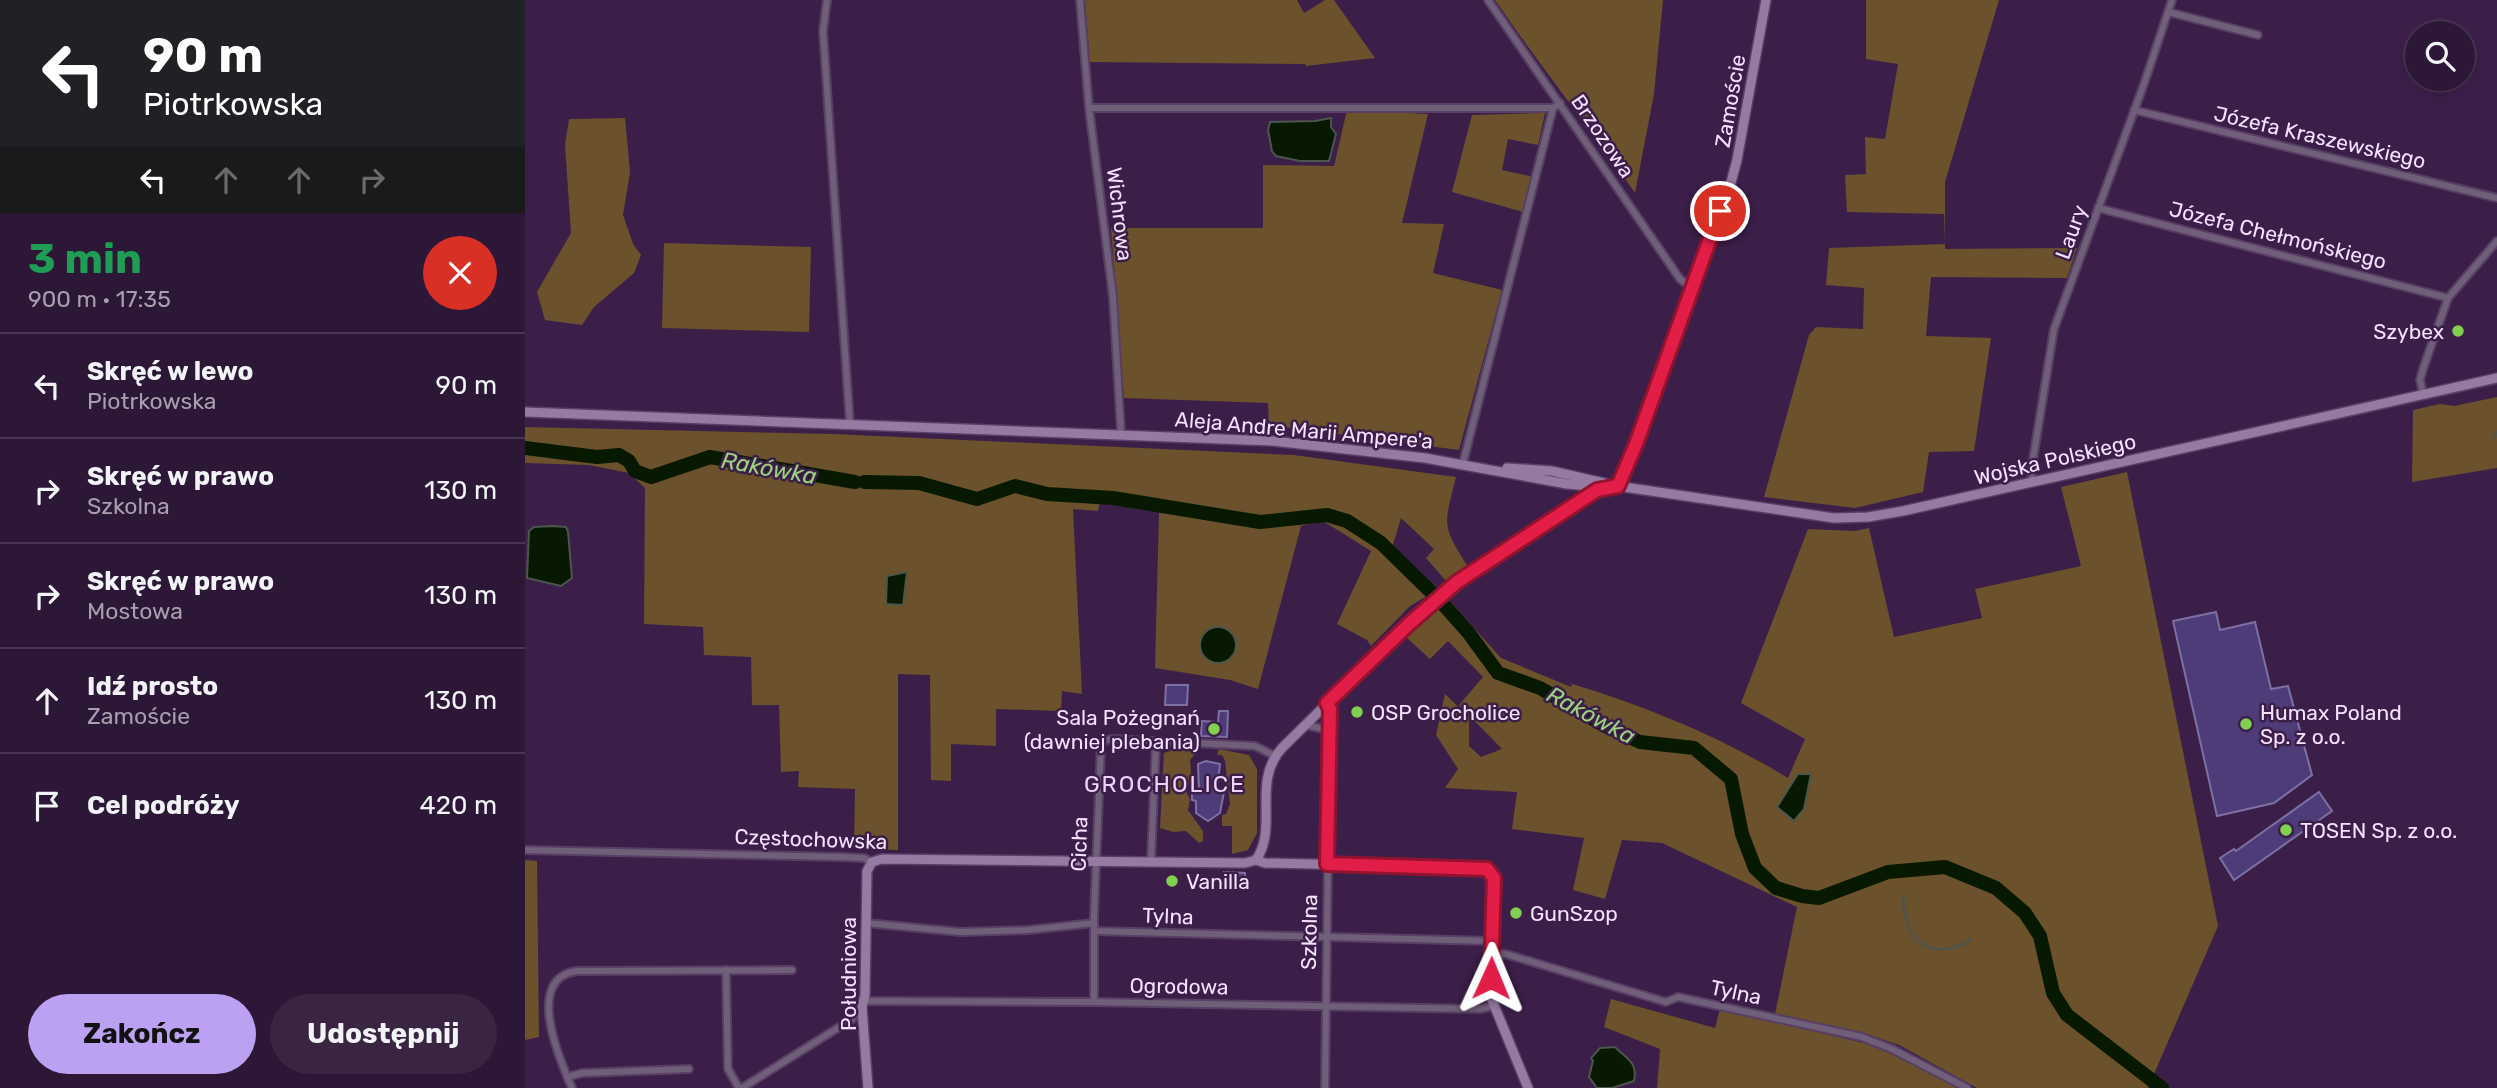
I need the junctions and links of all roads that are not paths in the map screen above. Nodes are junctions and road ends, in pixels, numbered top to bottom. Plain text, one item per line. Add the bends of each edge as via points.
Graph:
1 (827, 0) edge
2 (1080, 0) edge
3 (1488, 0) edge
4 (1766, 0) edge
5 (2172, 0) edge
6 (2168, 12) junction
7 (2258, 35) dead end
8 (1560, 103) junction
9 (1089, 108) junction
10 (1553, 108) junction
11 (2134, 110) junction
12 (2497, 198) edge
13 (2098, 208) junction
14 (2497, 241) edge
15 (1692, 288) junction
16 (2448, 298) junction
17 (2497, 377) edge
18 (2423, 393) junction
19 (525, 412) edge
20 (850, 424) junction
21 (1121, 433) junction
22 (1463, 463) junction
23 (1485, 467) junction
24 (2033, 482) junction
25 (1573, 485) junction
26 (1618, 486) junction
27 (1577, 503) junction
28 (1327, 703) junction
29 (1305, 725) junction
30 (1329, 735) junction
31 (1156, 742) junction
32 (1275, 756) junction
33 (525, 850) edge
34 (1256, 860) junction
35 (1096, 861) junction
36 (1151, 861) junction
37 (872, 862) junction
38 (1327, 864) junction
39 (866, 923) junction
40 (1094, 923) junction
41 (1094, 931) junction
42 (1327, 935) junction
43 (1492, 941) junction
44 (1492, 952) junction
45 (726, 970) junction
46 (792, 970) dead end
47 (1094, 1002) junction
48 (863, 1004) junction
49 (1326, 1006) junction
50 (1493, 1006) junction
51 (689, 1069) dead end
52 (567, 1077) junction
53 (572, 1088) edge
54 (741, 1088) edge
55 (868, 1088) edge
56 (1325, 1088) edge
57 (1528, 1088) edge
58 (1967, 1088) edge

1 - 20 street via 823,31
2 - 9 street, Wichrowa
3 - 8 street, Brzozowa
4 - 15 street, Zamoście via 1737,160
5 - 6 street, Laury
6 - 7 street
6 - 11 street, Laury
8 - 10 street
8 - 15 street, Brzozowa via 1680,279
9 - 10 street
9 - 21 street, Wichrowa via 1113,297
10 - 22 street
11 - 12 street, Józefa Kraszewskiego
11 - 13 street, Laury
13 - 16 street, Józefa Chełmońskiego
13 - 24 street, Laury via 2049,345
14 - 16 street
15 - 26 street, Zamoście
16 - 18 street via 2420,380
17 - 18 street, Wojska Polskiego
18 - 24 street, Wojska Polskiego
19 - 20 street, Aleja Andre Marii Ampere'a
20 - 21 street, Aleja Andre Marii Ampere'a
21 - 22 street, Aleja Andre Marii Ampere'a via 1273,441
22 - 23 street, Aleja Andre Marii Ampere'a
23 - 25 street, Aleja Andre Marii Ampere'a
23 - 26 street, Aleja Andre Marii Ampere'a via 1552,471
24 - 26 street, Wojska Polskiego via 1853,519
25 - 26 street, Aleja Andre Marii Ampere'a
25 - 27 street via 1579,494
26 - 27 street via 1597,490
27 - 28 street via 1443,593
28 - 29 street
28 - 30 street, Szkolna
29 - 30 street via 1324,729
29 - 32 street
30 - 38 street, Szkolna
31 - 32 street via 1255,746
31 - 35 street, Cicha via 1114,739 1101,746
31 - 36 street
32 - 34 street via 1266,777 1264,838
33 - 37 street, Częstochowska
34 - 36 street, Częstochowska
34 - 38 street, Częstochowska
35 - 36 street, Częstochowska
35 - 37 street, Częstochowska
35 - 40 street, Cicha
37 - 39 street, Południowa via 867,871
38 - 42 street, Szkolna
38 - 43 street, Częstochowska via 1487,869 1494,878
39 - 40 street via 961,932
39 - 48 street, Południowa
40 - 41 street, Cicha
41 - 42 street, Tylna
41 - 47 street, Cicha
42 - 43 street, Tylna
42 - 49 street, Szkolna
43 - 44 street
44 - 50 street
44 - 58 street, Tylna via 1666,1002 1678,998 1862,1037
45 - 46 street
45 - 52 street via 559,975 552,980 547,997 548,1031
45 - 54 street via 728,1069
47 - 48 street, Ogrodowa
47 - 49 street, Ogrodowa
48 - 54 street via 852,1019
48 - 55 street, Południowa
49 - 50 street, Ogrodowa
49 - 56 street, Szkolna
50 - 57 street
51 - 52 street
52 - 53 street

